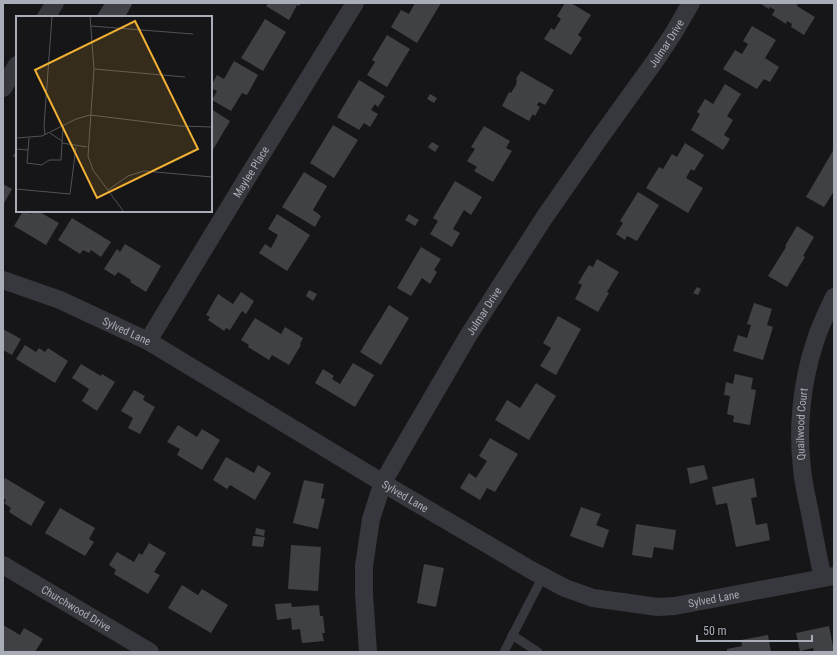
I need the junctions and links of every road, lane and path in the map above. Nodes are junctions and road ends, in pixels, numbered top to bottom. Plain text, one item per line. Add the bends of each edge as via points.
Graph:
1 (55, 3) edge
2 (355, 3) edge
3 (691, 3) edge
4 (47, 16) edge
5 (16, 67) edge
6 (3, 88) edge
7 (3, 280) edge
8 (834, 297) edge
9 (148, 341) junction
10 (383, 482) junction
11 (3, 565) edge
12 (543, 576) junction
13 (828, 577) edge
14 (512, 635) junction
15 (370, 651) edge
16 (150, 652) edge
17 (504, 652) edge
18 (538, 652) edge

1 - 4 street
2 - 9 street, Maylee Place
3 - 10 street, Julmar Drive via 655,61 544,218 468,336
5 - 6 street
7 - 9 street, Sylved Lane via 60,300
8 - 13 street, Quailwood Court via 825,315 807,369 802,397 800,441 804,482
9 - 10 street, Sylved Lane
10 - 12 street, Sylved Lane
10 - 15 street, Julmar Drive via 372,518 364,566
11 - 16 street, Churchwood Drive
12 - 13 street, Sylved Lane via 565,588 593,598 658,607
12 - 14 lane
14 - 17 lane
14 - 18 lane

